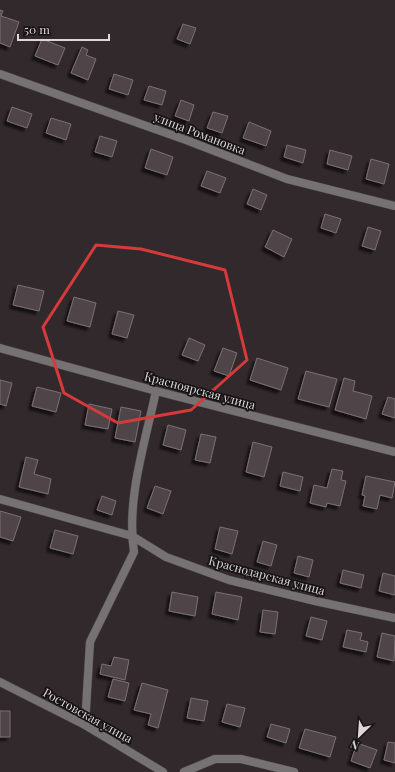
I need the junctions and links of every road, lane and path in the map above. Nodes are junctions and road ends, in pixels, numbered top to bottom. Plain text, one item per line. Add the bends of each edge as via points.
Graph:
1 (0, 74) edge
2 (395, 206) edge
3 (0, 348) edge
4 (156, 391) junction
5 (395, 452) edge
6 (0, 499) edge
7 (132, 536) junction
8 (395, 618) edge
9 (0, 682) edge
10 (85, 725) junction
11 (163, 772) edge
12 (184, 772) edge
13 (294, 772) edge

1 - 2 street, улица Романовка via 287,179
3 - 4 street, Красноярская улица
4 - 5 street, Красноярская улица
4 - 7 street via 132,508
6 - 7 street, Краснодарская улица
7 - 8 street, Краснодарская улица via 166,557 229,580
7 - 10 street via 134,552 90,642
9 - 10 street, Ростовская улица
10 - 11 street, Ростовская улица
12 - 13 street via 215,759 241,759

